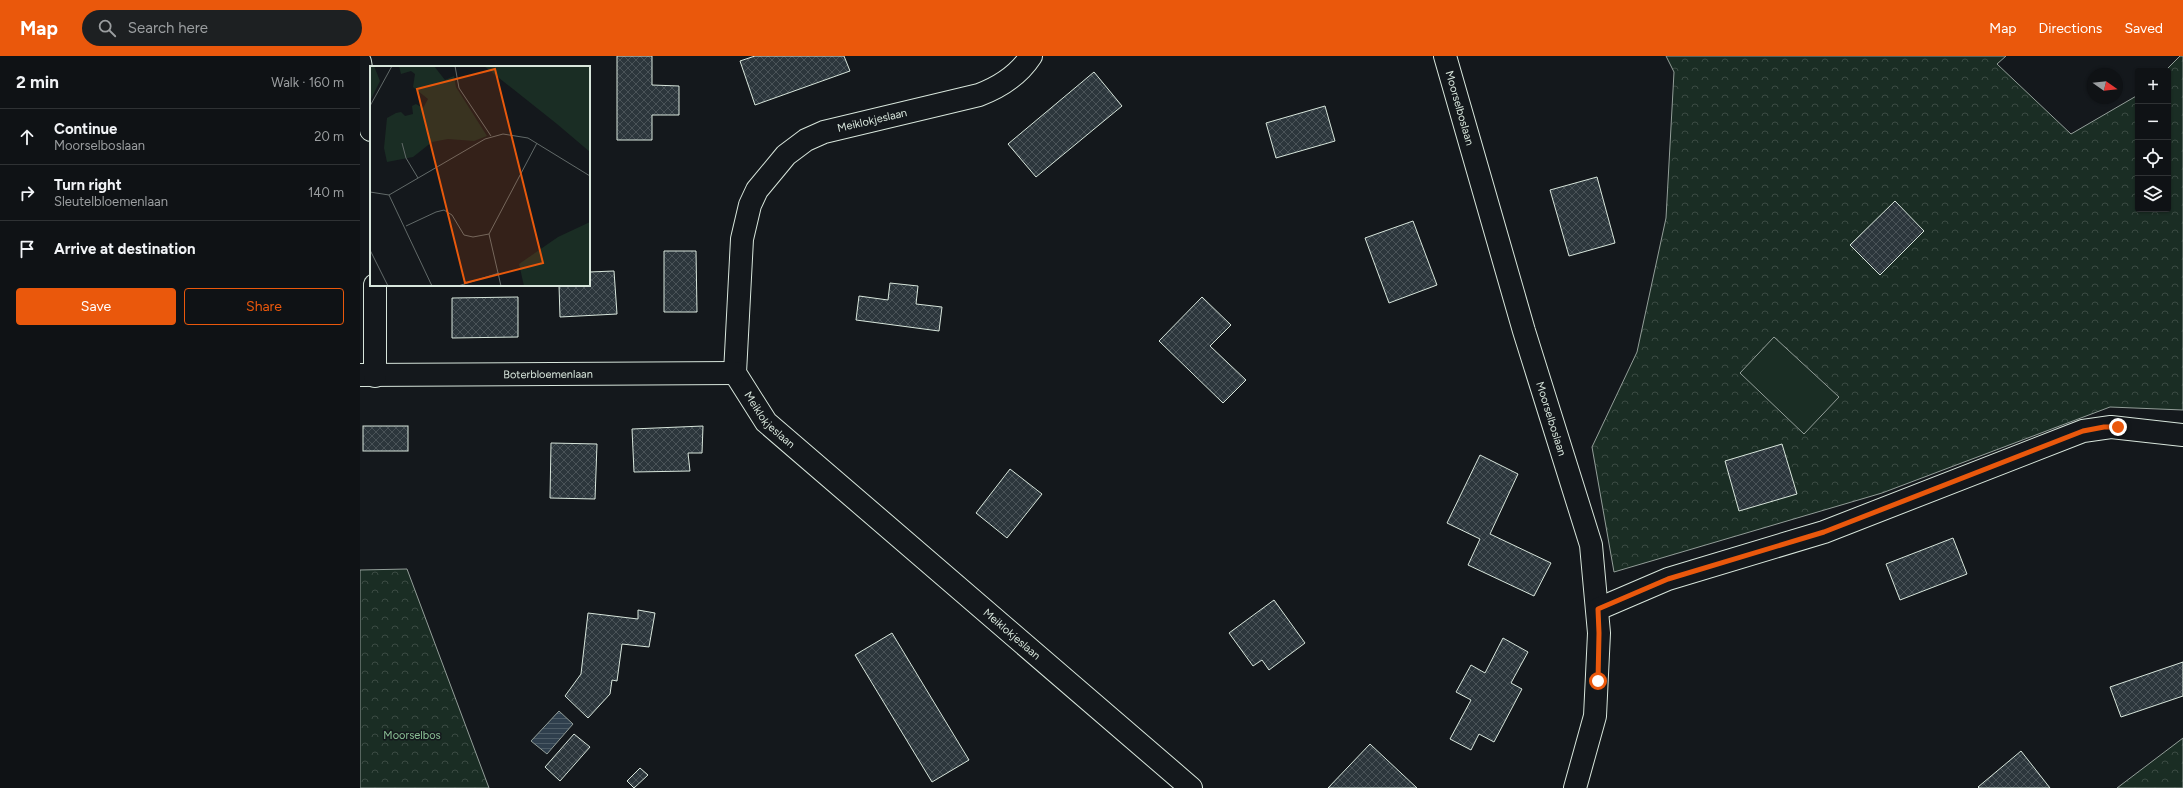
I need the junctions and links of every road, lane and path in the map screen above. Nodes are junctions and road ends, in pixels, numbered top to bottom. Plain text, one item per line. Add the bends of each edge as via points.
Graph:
1 (1031, 56) edge
2 (1445, 56) edge
3 (360, 62) edge
4 (370, 124) edge
5 (375, 286) edge
6 (735, 373) junction
7 (367, 375) edge
8 (2183, 435) edge
9 (1598, 609) junction
10 (1191, 788) edge
11 (1575, 788) edge

1 - 6 street, Meiklokjeslaan via 1013,77 992,90 836,128 806,140 786,155 757,190 745,222
2 - 9 street, Moorselboslaan via 1524,330 1589,538
3 - 4 street
5 - 7 street
6 - 7 street, Boterbloemenlaan
6 - 10 street, Meiklokjeslaan via 766,422
8 - 9 street via 2111,427 2083,431 1824,532 1668,579
9 - 11 street, Moorselboslaan via 1595,716

